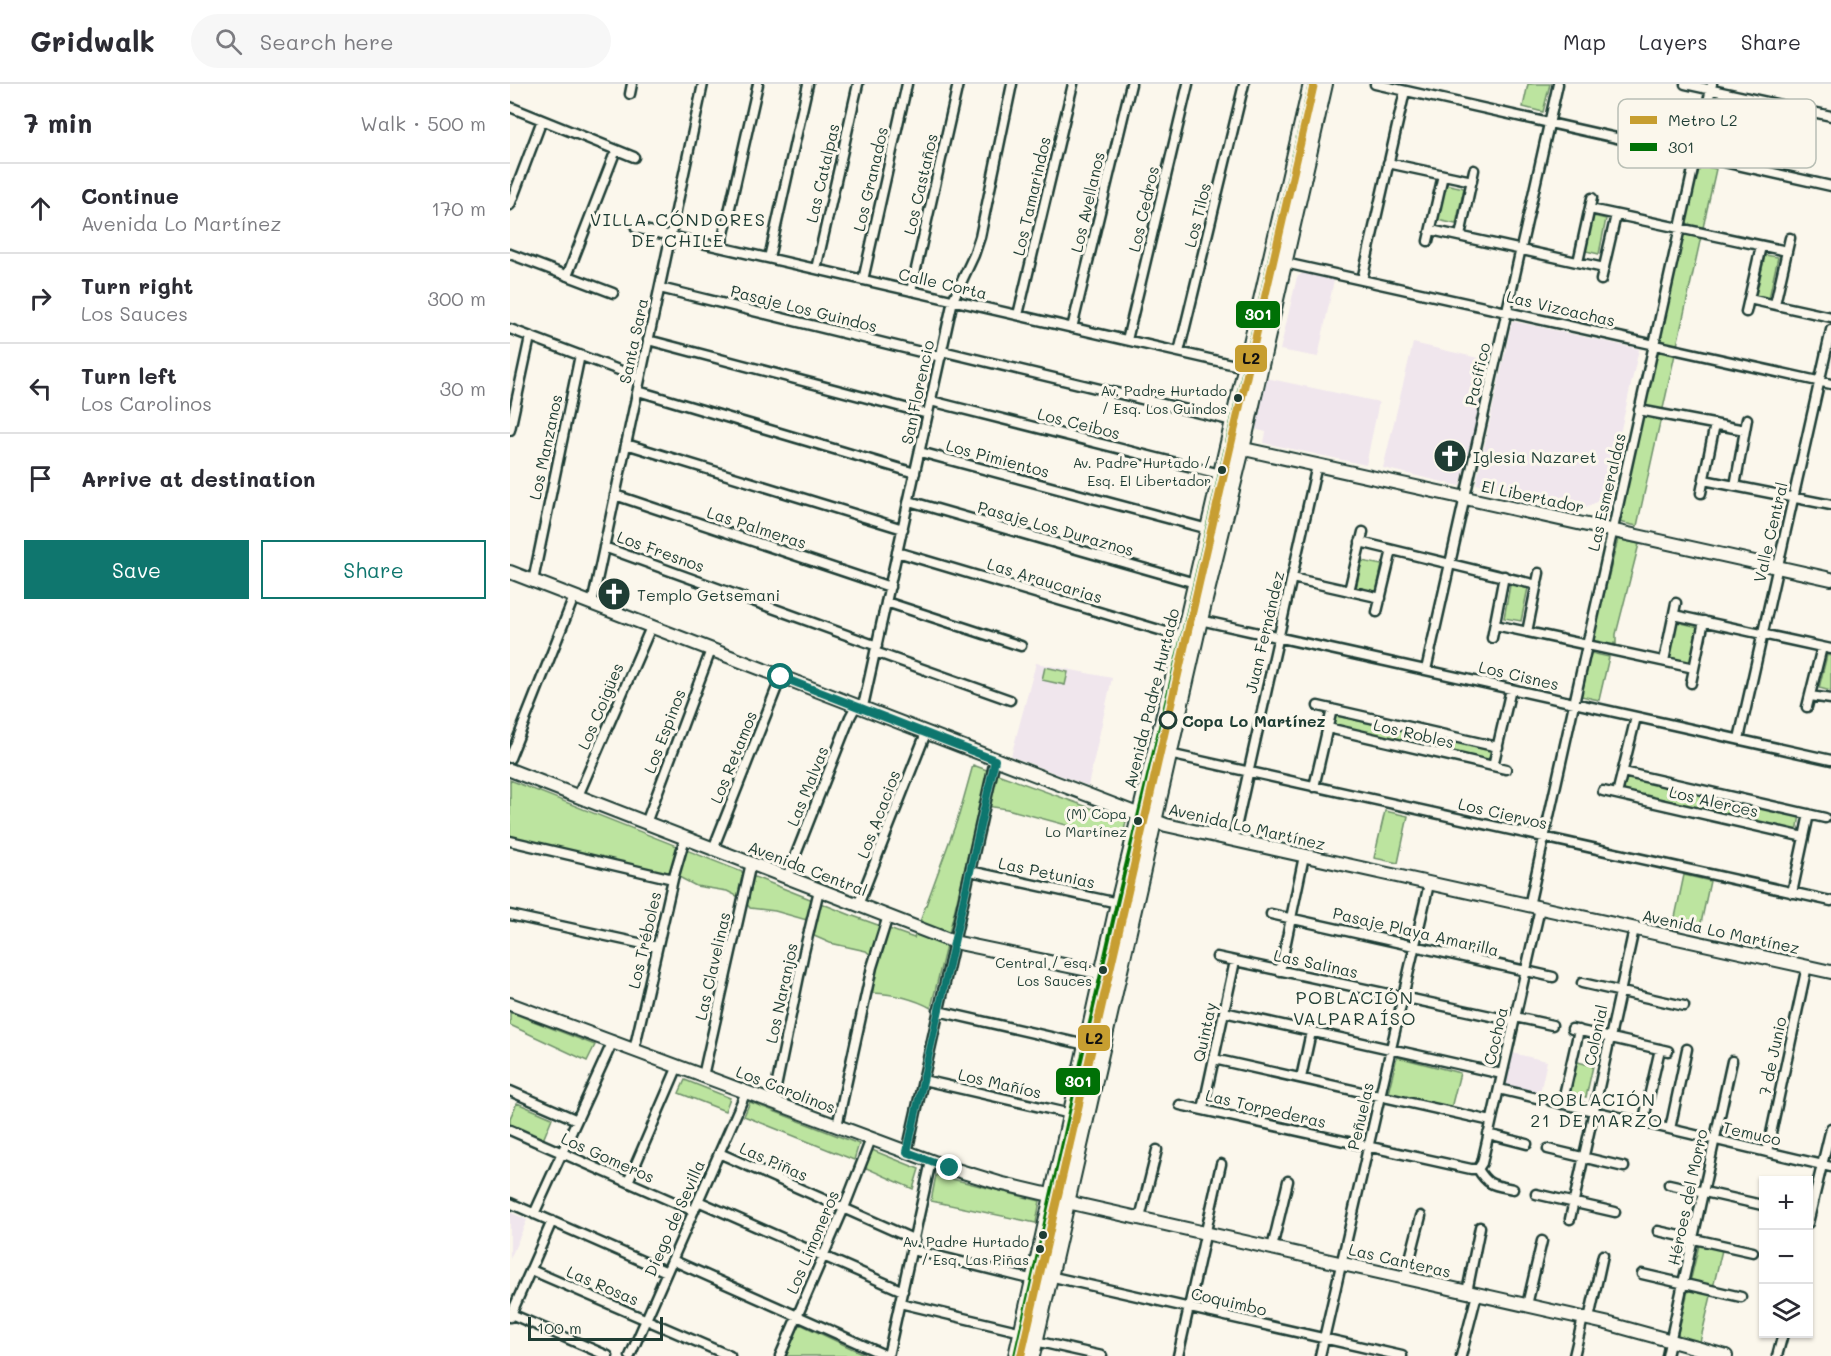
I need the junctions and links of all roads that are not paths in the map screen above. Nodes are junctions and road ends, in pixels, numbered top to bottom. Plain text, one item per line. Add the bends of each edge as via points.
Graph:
1 (633, 84) edge
2 (703, 84) edge
3 (758, 84) edge
4 (808, 84) edge
5 (858, 84) edge
6 (907, 84) edge
7 (958, 84) edge
8 (1012, 84) edge
9 (1073, 84) edge
10 (1131, 84) edge
11 (1188, 84) edge
12 (1244, 84) edge
13 (1376, 84) edge
14 (1558, 84) edge
15 (1685, 84) edge
16 (1315, 85) edge
17 (1711, 87) edge
18 (1405, 91) junction
19 (630, 94) dead end
20 (1761, 99) edge
21 (510, 107) edge
22 (1816, 112) edge
23 (1831, 116) edge
24 (542, 120) junction
25 (1549, 123) junction
26 (1618, 138) edge
27 (616, 150) junction
28 (634, 157) dead end
29 (1388, 163) junction
30 (1693, 168) edge
31 (1750, 168) edge
32 (1474, 170) dead end
33 (1443, 175) junction
34 (1472, 181) junction
35 (1831, 186) edge
36 (1592, 198) dead end
37 (510, 205) edge
38 (1590, 209) junction
39 (1616, 214) junction
40 (636, 228) dead end
41 (1679, 228) junction
42 (1431, 230) junction
43 (671, 236) junction
44 (1460, 236) junction
45 (1790, 238) dead end
46 (1428, 242) dead end
47 (1761, 246) junction
48 (721, 247) junction
49 (1521, 250) junction
50 (1787, 251) junction
51 (510, 254) edge
52 (769, 258) junction
53 (1285, 262) junction
54 (1578, 262) junction
55 (1604, 268) junction
56 (816, 269) junction
57 (567, 276) junction
58 (863, 280) junction
59 (1362, 280) junction
60 (1601, 280) dead end
61 (660, 288) junction
62 (911, 291) junction
63 (613, 293) dead end
64 (1749, 299) junction
65 (953, 300) junction
66 (1775, 304) junction
67 (1507, 312) junction
68 (1746, 312) dead end
69 (1018, 315) junction
70 (1831, 316) edge
71 (1072, 328) junction
72 (510, 329) edge
73 (1831, 330) edge
74 (530, 337) junction
75 (648, 340) junction
76 (1127, 340) junction
77 (1654, 344) junction
78 (1179, 352) junction
79 (941, 354) junction
80 (580, 355) junction
81 (1244, 367) junction
82 (640, 378) junction
83 (1820, 381) junction
84 (1831, 384) edge
85 (638, 391) junction
86 (931, 401) junction
87 (1639, 410) junction
88 (928, 414) junction
89 (1747, 418) dead end
90 (1233, 421) junction
91 (1715, 424) junction
92 (510, 430) edge
93 (1745, 430) junction
94 (626, 444) junction
95 (1227, 446) junction
96 (1242, 449) junction
97 (920, 452) junction
98 (1317, 465) junction
99 (915, 472) junction
100 (1221, 474) junction
101 (1704, 480) junction
102 (1735, 486) junction
103 (1701, 494) dead end
104 (615, 495) junction
105 (1465, 498) junction
106 (1793, 498) junction
107 (909, 501) junction
108 (1831, 505) edge
109 (903, 529) junction
110 (1208, 529) junction
111 (1612, 531) junction
112 (1363, 532) dead end
113 (1360, 542) junction
114 (604, 547) junction
115 (1392, 550) junction
116 (897, 552) junction
117 (1450, 564) junction
118 (1778, 567) junction
119 (510, 572) edge
120 (1539, 573) dead end
121 (1504, 576) junction
122 (1292, 578) junction
123 (1831, 579) edge
124 (533, 581) junction
125 (1195, 583) junction
126 (1537, 585) junction
127 (890, 587) junction
128 (1349, 591) junction
129 (574, 597) junction
130 (1381, 598) junction
131 (886, 602) junction
132 (1676, 603) dead end
133 (592, 604) junction
134 (1377, 612) dead end
135 (1674, 615) junction
136 (1200, 620) junction
137 (1704, 621) junction
138 (1495, 625) junction
139 (651, 627) junction
140 (1527, 632) junction
141 (1763, 634) junction
142 (1183, 637) junction
143 (1279, 637) junction
144 (1492, 638) dead end
145 (1587, 645) junction
146 (1021, 646) dead end
147 (1827, 648) edge
148 (876, 649) junction
149 (711, 650) junction
150 (1664, 661) junction
151 (1694, 668) junction
152 (1426, 670) junction
153 (781, 677) junction
154 (1690, 683) dead end
155 (1511, 689) junction
156 (1810, 696) junction
157 (1831, 699) edge
158 (1010, 700) dead end
159 (1574, 703) junction
160 (856, 706) junction
161 (1318, 706) dead end
162 (1807, 707) dead end
163 (1332, 709) junction
164 (1636, 717) junction
165 (1328, 728) junction
166 (926, 733) junction
167 (1739, 739) junction
168 (1498, 747) junction
169 (1169, 754) junction
170 (510, 758) edge
171 (995, 760) junction
172 (1831, 760) edge
173 (1493, 766) junction
174 (1506, 769) dead end
175 (510, 770) edge
176 (1248, 772) junction
177 (1623, 772) junction
178 (1314, 787) junction
179 (1603, 791) dead end
180 (1617, 794) junction
181 (578, 796) junction
182 (1809, 814) junction
183 (1139, 816) junction
184 (1825, 818) dead end
185 (1154, 821) junction
186 (646, 823) junction
187 (1804, 837) junction
188 (685, 838) junction
189 (1544, 838) junction
190 (510, 841) edge
191 (1233, 841) junction
192 (713, 849) junction
193 (1304, 856) junction
194 (752, 864) junction
195 (970, 871) junction
196 (787, 877) junction
197 (673, 879) junction
198 (1429, 884) junction
199 (819, 890) junction
200 (1792, 893) junction
201 (1831, 901) edge
202 (1118, 903) junction
203 (858, 905) junction
204 (1535, 907) junction
205 (1271, 914) dead end
206 (510, 915) edge
207 (888, 916) junction
208 (1291, 919) junction
209 (1634, 929) junction
210 (954, 942) junction
211 (1415, 946) junction
212 (657, 947) junction
213 (1216, 957) dead end
214 (1235, 961) junction
215 (1806, 966) junction
216 (1280, 971) junction
217 (1526, 971) junction
218 (1831, 972) edge
219 (1102, 973) junction
220 (1553, 977) dead end
221 (1582, 983) dead end
222 (1115, 989) junction
223 (1620, 992) junction
224 (1403, 997) junction
225 (510, 1004) edge
226 (1684, 1006) dead end
227 (938, 1011) junction
228 (1224, 1012) junction
229 (1515, 1019) junction
230 (1551, 1025) dead end
231 (1311, 1032) junction
232 (1610, 1038) junction
233 (613, 1041) junction
234 (1086, 1045) junction
235 (1391, 1049) junction
236 (1687, 1049) dead end
237 (634, 1050) junction
238 (1214, 1059) junction
239 (1732, 1060) dead end
240 (678, 1066) junction
241 (1502, 1074) junction
242 (704, 1076) junction
243 (1301, 1078) junction
244 (923, 1080) junction
245 (1499, 1089) junction
246 (510, 1091) edge
247 (746, 1092) junction
248 (1380, 1096) junction
249 (1537, 1098) dead end
250 (1551, 1101) dead end
251 (773, 1102) junction
252 (1562, 1104) junction
253 (1180, 1105) dead end
254 (1203, 1109) junction
255 (1593, 1111) junction
256 (1071, 1114) junction
257 (577, 1120) junction
258 (1491, 1120) junction
259 (1643, 1123) junction
260 (837, 1126) junction
261 (1831, 1128) edge
262 (1668, 1129) junction
263 (510, 1130) edge
264 (1488, 1134) junction
265 (871, 1139) junction
266 (1715, 1140) junction
267 (1527, 1144) dead end
268 (1368, 1146) junction
269 (1548, 1149) dead end
270 (1157, 1150) dead end
271 (907, 1152) junction
272 (1767, 1152) junction
273 (562, 1153) junction
274 (719, 1154) junction
275 (1583, 1158) junction
276 (931, 1161) junction
277 (1221, 1164) dead end
278 (1827, 1166) edge
279 (1624, 1167) dead end
280 (1478, 1168) junction
281 (1288, 1181) dead end
282 (628, 1182) junction
283 (1669, 1184) dead end
284 (1513, 1189) dead end
285 (1704, 1192) junction
286 (1536, 1194) dead end
287 (1060, 1199) junction
288 (698, 1202) junction
289 (1573, 1202) junction
290 (510, 1203) edge
291 (1759, 1204) edge
292 (844, 1208) junction
293 (694, 1211) junction
294 (1813, 1211) edge
295 (1615, 1212) dead end
296 (534, 1214) junction
297 (1421, 1216) dead end
298 (1140, 1218) junction
299 (1569, 1219) dead end
300 (552, 1221) junction
301 (1480, 1227) dead end
302 (1658, 1230) dead end
303 (1206, 1233) junction
304 (1693, 1238) junction
305 (915, 1240) junction
306 (1542, 1241) dead end
307 (1272, 1248) junction
308 (913, 1250) junction
309 (1753, 1252) dead end
310 (1603, 1255) dead end
311 (823, 1256) junction
312 (672, 1260) junction
313 (1341, 1263) junction
314 (531, 1270) junction
315 (667, 1272) junction
316 (1642, 1274) dead end
317 (1049, 1276) junction
318 (1405, 1278) junction
319 (1034, 1280) junction
320 (1683, 1284) junction
321 (903, 1291) junction
322 (1472, 1293) junction
323 (1741, 1297) dead end
324 (900, 1303) junction
325 (1527, 1305) junction
326 (1189, 1308) junction
327 (511, 1316) edge
328 (797, 1316) junction
329 (1586, 1318) junction
330 (646, 1320) junction
331 (1022, 1332) junction
332 (1324, 1338) junction
333 (1782, 1338) edge
334 (1671, 1340) junction
335 (1035, 1341) junction
336 (608, 1356) edge
337 (630, 1356) edge
338 (730, 1356) edge
339 (780, 1356) edge
340 (888, 1356) edge
341 (1017, 1356) edge
342 (1032, 1356) edge
343 (1102, 1356) edge
344 (1178, 1356) edge
345 (1320, 1356) edge
346 (1402, 1356) edge
347 (1461, 1356) edge
348 (1574, 1356) edge
349 (1667, 1356) edge
350 (1726, 1356) edge
351 (1777, 1356) edge

1 - 19 street
2 - 43 street, Santa Sara
3 - 48 street
4 - 52 street
5 - 56 street, Las Catalpas
6 - 58 street, Los Granados
7 - 62 street, Los Castaños
8 - 65 street, San Florencio via 980,237
9 - 69 street, Los Tamarindos
10 - 71 street, Los Avellanos
11 - 76 street, Los Cedros
12 - 78 street, Los Tilos
13 - 18 street
14 - 25 street, Pacífico
15 - 17 street
16 - 53 main road, Avenida Padre Hurtado
16 - 81 main road, Avenida Padre Hurtado
17 - 20 street
18 - 25 street
18 - 29 street
21 - 24 street
22 - 23 street
24 - 27 street
24 - 37 street
25 - 26 street
25 - 49 street, Pacífico
27 - 28 street
27 - 57 street
29 - 33 street
29 - 59 street
30 - 41 street, Las Esmeraldas
31 - 35 street
32 - 34 street
33 - 34 street
33 - 42 street
34 - 44 street
36 - 38 street
38 - 39 street
38 - 54 street
39 - 41 street
39 - 55 street
40 - 43 street, Calle Corta
41 - 47 street
41 - 77 street, Las Esmeraldas
42 - 44 street
42 - 46 street
43 - 48 street, Calle Corta
43 - 61 street, Santa Sara
44 - 49 street
45 - 50 street
47 - 50 street
47 - 64 street
48 - 52 street, Calle Corta
49 - 54 street
49 - 67 street, Pacífico
50 - 66 street
51 - 57 street
52 - 56 street, Calle Corta
53 - 59 street, Las Vizcachas
53 - 96 main road, Avenida Padre Hurtado
54 - 55 street
55 - 60 street
56 - 58 street, Calle Corta
57 - 63 street
58 - 62 street, Calle Corta
59 - 67 street, Las Vizcachas
61 - 75 street, Santa Sara
61 - 79 street, Pasaje Los Guindos
62 - 65 street, Calle Corta
64 - 66 street
64 - 68 street
65 - 69 street, Calle Corta
65 - 79 street, San Florencio
66 - 70 street
67 - 77 street, Las Vizcachas
67 - 105 street, Pacífico
69 - 71 street, Calle Corta
71 - 76 street, Calle Corta
72 - 74 street
73 - 83 street, Valle Central
74 - 80 street
74 - 92 street
75 - 82 street, Santa Sara
75 - 88 street
76 - 78 street, Calle Corta
77 - 83 street, Las Vizcachas
77 - 87 street, Las Esmeraldas
78 - 81 street, Calle Corta
79 - 86 street, San Florencio
79 - 90 street, Pasaje Los Guindos
80 - 82 street
80 - 124 street, Los Manzanos
81 - 90 main road, Avenida Padre Hurtado
82 - 85 street, Santa Sara
83 - 84 street, Las Vizcachas
83 - 106 street, Valle Central
85 - 94 street, Santa Sara
85 - 99 street
86 - 88 street, San Florencio
86 - 100 street, Los Ceibos
87 - 91 street
87 - 111 street, Las Esmeraldas
88 - 97 street, San Florencio
89 - 93 street
90 - 95 main road, Avenida Padre Hurtado
91 - 93 street
91 - 101 street
93 - 102 street
94 - 104 street, Santa Sara
94 - 109 street
95 - 96 main road, El Libertador
95 - 100 main road, Avenida Padre Hurtado
96 - 98 main road, El Libertador
96 - 136 main road, Avenida Padre Hurtado
97 - 99 street, San Florencio
97 - 110 street, Los Pimientos
98 - 105 main road, El Libertador
98 - 122 street, Juan Fernández
99 - 107 street, San Florencio
100 - 110 main road, Avenida Padre Hurtado
101 - 102 street
101 - 103 street
102 - 106 street
104 - 114 street, Santa Sara
104 - 127 street, Las Palmeras
105 - 111 main road, El Libertador
105 - 117 street, Pacífico
106 - 108 street
106 - 118 street, Valle Central
107 - 109 street, San Florencio
107 - 125 street, Pasaje Los Duraznos
109 - 116 street, San Florencio
110 - 125 main road, Avenida Padre Hurtado
111 - 118 main road, El Libertador
111 - 145 street, Las Esmeraldas
112 - 113 street
113 - 115 street
113 - 128 street
114 - 133 street, Santa Sara
114 - 148 street, Los Fresnos
115 - 117 street
115 - 130 street
116 - 127 street, San Florencio
116 - 142 street, Las Araucarias
117 - 121 street
117 - 152 street, Pacífico
118 - 123 main road, El Libertador
118 - 141 street, Valle Central
119 - 124 main road, Avenida Lo Martínez
120 - 126 street
121 - 126 street
121 - 138 street
122 - 128 street
122 - 143 street, Juan Fernández
124 - 129 main road, Avenida Lo Martínez
125 - 142 main road, Avenida Padre Hurtado
126 - 140 street
127 - 131 street, San Florencio
128 - 130 street
129 - 133 main road, Avenida Lo Martínez
129 - 170 street
130 - 134 street
131 - 146 street
131 - 148 street, San Florencio
132 - 135 street
133 - 139 main road, Avenida Lo Martínez
135 - 137 street
135 - 150 street
136 - 143 street, Los Cisnes
136 - 169 main road, Avenida Padre Hurtado
137 - 141 street
137 - 151 street
138 - 140 street
138 - 144 street
139 - 149 main road, Avenida Lo Martínez
139 - 181 street, Los Coigües
140 - 145 street
141 - 147 street
141 - 167 street, Valle Central
142 - 183 main road, Avenida Padre Hurtado
143 - 152 street, Los Cisnes
143 - 176 street, Juan Fernández
145 - 150 street
145 - 159 street, Las Esmeraldas
147 - 156 street
148 - 158 street, Los Fresnos
148 - 160 street, San Florencio via 864,702
149 - 153 main road, Avenida Lo Martínez
149 - 186 street, Los Espinos
150 - 151 street
151 - 154 street
152 - 155 street, Los Cisnes
153 - 160 main road, Avenida Lo Martínez
153 - 192 street, Los Retamos
155 - 159 street, Los Cisnes
155 - 168 street
156 - 157 street
156 - 162 street
159 - 164 street, Los Cisnes
159 - 189 street, Las Esmeraldas
160 - 166 main road, Avenida Lo Martínez
160 - 196 street, Las Malvas
161 - 163 street, Los Robles
163 - 165 street
163 - 168 street, Los Robles
164 - 167 street, Los Cisnes
164 - 177 street
165 - 173 street, Los Robles
165 - 178 street
166 - 171 main road, Avenida Lo Martínez
166 - 203 street, Los Acacios
167 - 172 street, Los Cisnes
168 - 173 street
169 - 176 street, Los Ciervos
169 - 185 main road, Avenida Padre Hurtado
171 - 183 main road, Avenida Lo Martínez
171 - 195 street
173 - 174 street, Los Robles
175 - 181 main road, Avenida Central
176 - 178 street, Los Ciervos
176 - 191 street, Juan Fernández
177 - 180 street
177 - 182 street, Los Alerces
178 - 189 street, Los Ciervos
179 - 180 street, Los Alerces
180 - 187 street, Los Alerces
181 - 186 main road, Avenida Central
182 - 184 street, Los Alerces
182 - 187 street
183 - 185 main road, Avenida Lo Martínez
183 - 202 main road, Avenida Padre Hurtado
185 - 191 main road, Avenida Lo Martínez
185 - 222 main road, Avenida Padre Hurtado
186 - 188 main road, Avenida Central
187 - 200 street
188 - 192 main road, Avenida Central
188 - 197 street, Los Tréboles
189 - 200 street, Los Ciervos
189 - 204 street, Las Esmeraldas
190 - 197 street
191 - 193 main road, Avenida Lo Martínez
192 - 194 main road, Avenida Central
193 - 198 main road, Avenida Lo Martínez
193 - 208 street
194 - 196 main road, Avenida Central
194 - 242 street, Las Clavelinas
195 - 202 street, Las Petunias
195 - 210 street
196 - 199 main road, Avenida Central
197 - 212 street, Los Tréboles
198 - 204 main road, Avenida Lo Martínez
198 - 211 street, Peñuelas
199 - 203 main road, Avenida Central
199 - 251 street, Los Naranjos
200 - 201 street, Los Ciervos
202 - 219 main road, Avenida Padre Hurtado
203 - 207 main road, Avenida Central
204 - 209 main road, Avenida Lo Martínez
204 - 217 street, Cochoa
205 - 208 street, Pasaje Playa Amarilla
206 - 212 street
207 - 210 main road, Avenida Central
207 - 260 street via 872,966
208 - 211 street, Pasaje Playa Amarilla
208 - 216 street
209 - 215 main road, Avenida Lo Martínez
209 - 223 street, Colonial
210 - 219 main road, Avenida Central
210 - 227 street
211 - 217 street, Pasaje Playa Amarilla
211 - 224 street, Peñuelas
212 - 237 street, Los Tréboles
213 - 214 street, Las Salinas
214 - 216 street, Las Salinas
214 - 228 street, Quintay
215 - 218 main road, Avenida Lo Martínez
215 - 272 street, 7 de Junio
216 - 224 street, Las Salinas
217 - 220 street, Pasaje Playa Amarilla
217 - 229 street, Cochoa
219 - 222 main road
219 - 234 main road, Avenida Padre Hurtado
221 - 223 street
222 - 287 main road, Avenida Padre Hurtado
223 - 226 street
223 - 232 street, Colonial
224 - 229 street, Las Salinas
224 - 235 street, Peñuelas
225 - 233 main road, Los Carolinos
227 - 234 street
227 - 244 street
228 - 231 street
228 - 238 street, Quintay
229 - 230 street, Las Salinas
229 - 241 street, Cochoa
231 - 235 street
231 - 243 street
232 - 252 street, Colonial via 1575,1030
232 - 255 street, Colonial
232 - 259 street via 1664,1050
233 - 237 main road, Los Carolinos
233 - 257 street
234 - 256 main road, Avenida Padre Hurtado
235 - 241 street
235 - 248 street, Peñuelas
236 - 262 street
237 - 240 main road, Los Carolinos
238 - 243 street
238 - 254 street, Quintay
239 - 266 street, Héroes del Morro
240 - 242 main road, Los Carolinos
240 - 282 street
241 - 245 street, Cochoa
242 - 247 main road, Los Carolinos
243 - 248 street
244 - 256 street, Los Mañíos
244 - 271 street
245 - 249 street
245 - 258 street, Cochoa
246 - 257 street, Los Gomeros
247 - 251 main road, Los Carolinos
247 - 274 street, Diego de Sevilla
248 - 258 street
248 - 268 street, Peñuelas
250 - 252 street, Temuco
251 - 260 main road, Los Carolinos
252 - 255 street, Temuco
253 - 254 street, Las Torpederas
254 - 268 street, Las Torpederas
255 - 259 street, Temuco
255 - 275 street, Colonial
256 - 287 main road, Avenida Padre Hurtado
257 - 273 street
258 - 264 street, Cochoa
259 - 262 street, Temuco
260 - 265 main road, Los Carolinos
261 - 278 street
262 - 266 street, Temuco
263 - 273 street, Los Gomeros
264 - 267 street
264 - 280 street, Cochoa
265 - 271 main road, Los Carolinos
265 - 292 street, Los Limoneros
266 - 272 street, Temuco
266 - 285 street, Héroes del Morro
268 - 280 street, Las Torpederas
268 - 313 street, Peñuelas
269 - 275 street
270 - 298 street
271 - 276 main road, Los Carolinos
272 - 278 street, Temuco
273 - 282 street, Los Gomeros
273 - 296 street
274 - 288 street, Diego de Sevilla
274 - 292 street, Las Piñas
275 - 279 street
275 - 289 street, Colonial
276 - 287 main road, Los Carolinos
276 - 305 street
277 - 303 street
278 - 294 street
280 - 284 street via 1490,1184
281 - 307 street
282 - 293 street, Los Gomeros
283 - 285 street
285 - 291 street
285 - 304 street, Héroes del Morro
286 - 289 street
287 - 298 main road, Las Canteras
287 - 317 main road, Avenida Padre Hurtado
287 - 319 main road, Avenida Padre Hurtado
288 - 293 street, Diego de Sevilla
288 - 311 street
289 - 295 street
289 - 299 street, Colonial
290 - 296 street
292 - 305 street, Las Piñas
292 - 311 street, Los Limoneros
293 - 312 street, Diego de Sevilla
296 - 300 street
297 - 318 street
298 - 303 main road, Las Canteras
300 - 314 street
300 - 315 street
301 - 322 street
302 - 304 street
303 - 307 main road, Las Canteras
303 - 326 street
304 - 309 street
304 - 320 street, Héroes del Morro
305 - 308 street
306 - 325 street
307 - 313 main road, Las Canteras
308 - 319 street
308 - 321 street
310 - 329 street
311 - 321 street
311 - 328 street, Los Limoneros
312 - 315 street, Diego de Sevilla
312 - 328 street
313 - 318 main road, Las Canteras
313 - 332 street, Peñuelas
314 - 327 street
314 - 330 street, Las Rosas
315 - 330 street, Diego de Sevilla
316 - 320 street
317 - 326 street, Coquimbo
317 - 335 main road, Avenida Padre Hurtado
318 - 322 main road, Las Canteras
319 - 331 main road, Avenida Padre Hurtado
320 - 323 street
320 - 334 street, Héroes del Morro
321 - 324 street
322 - 325 main road, Las Canteras
322 - 347 street
324 - 331 street
324 - 340 street
325 - 329 main road, Las Canteras
326 - 332 street, Coquimbo
326 - 344 street
327 - 336 street
328 - 339 street, Los Limoneros
328 - 340 street
329 - 334 main road, Las Canteras
329 - 348 street
330 - 337 street, Diego de Sevilla
330 - 338 street, Las Rosas
331 - 341 main road, Avenida Padre Hurtado
332 - 345 street, Peñuelas
332 - 346 street, Coquimbo
333 - 351 street
334 - 349 street
334 - 350 main road, Las Canteras
335 - 342 main road, Avenida Padre Hurtado
335 - 343 street

